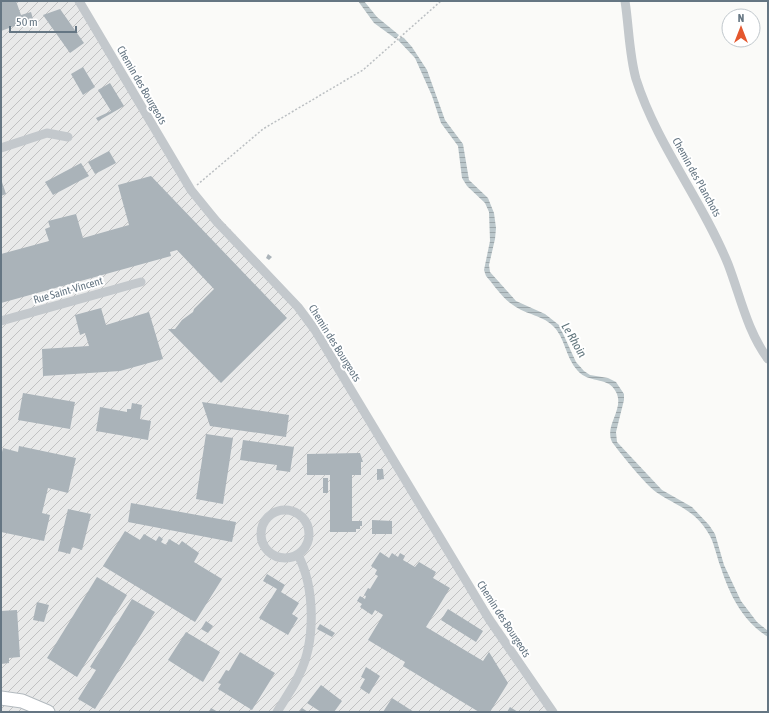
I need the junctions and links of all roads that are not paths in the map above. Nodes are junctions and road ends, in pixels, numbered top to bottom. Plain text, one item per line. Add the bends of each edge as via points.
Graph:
1 (79, 1) edge
2 (625, 1) edge
3 (68, 137) dead end
4 (1, 148) edge
5 (141, 282) dead end
6 (1, 321) edge
7 (768, 359) edge
8 (298, 555) junction
9 (1, 698) edge
10 (48, 712) edge
11 (277, 712) edge
12 (553, 712) edge

1 - 12 street, Chemin des Bourgeots via 191,190 216,222 307,318 489,619
2 - 7 street, Chemin des Planchots via 632,64 643,96 663,140 702,210 728,264 746,318
3 - 4 street via 47,133
5 - 6 street, Rue Saint-Vincent
8 - 8 street via 308,541 307,523 294,511 283,509 272,513 261,527 261,539 266,549 281,558
8 - 11 street via 310,592 310,633 307,654 300,674
9 - 10 main road via 22,701

